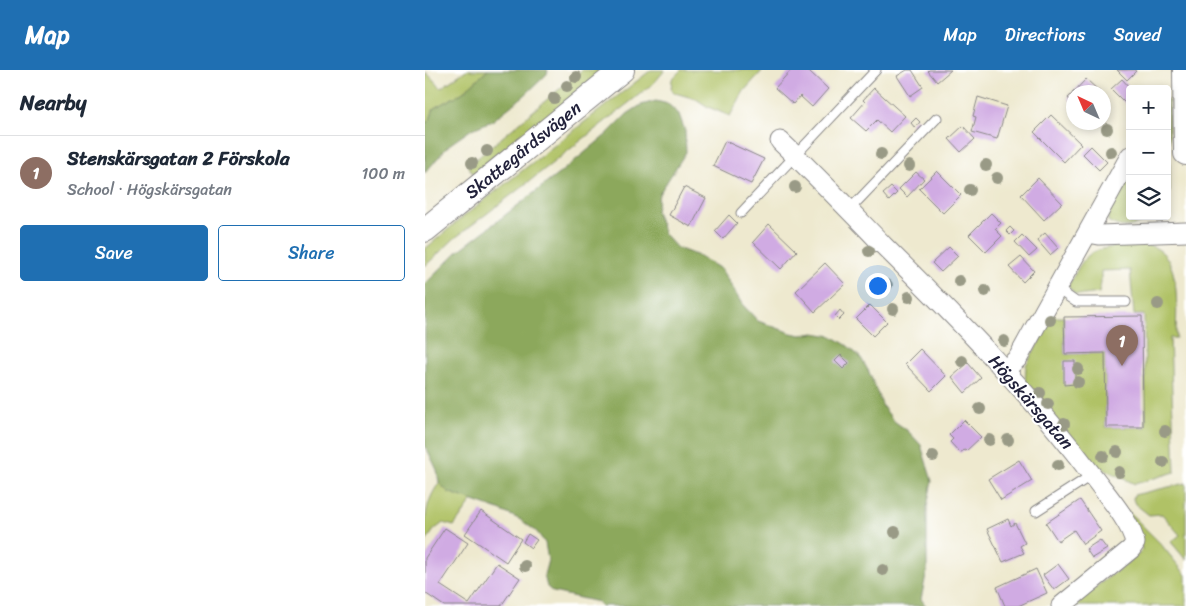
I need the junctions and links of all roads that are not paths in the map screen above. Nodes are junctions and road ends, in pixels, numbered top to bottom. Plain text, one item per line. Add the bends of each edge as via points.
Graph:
1 (622, 70) edge
2 (876, 70) edge
3 (1185, 70) edge
4 (937, 118) dead end
5 (780, 142) dead end
6 (1186, 153) edge
7 (795, 156) junction
8 (1126, 163) edge
9 (849, 210) junction
10 (741, 213) dead end
11 (425, 230) edge
12 (1186, 232) edge
13 (1088, 233) junction
14 (1056, 288) junction
15 (1126, 302) dead end
16 (1005, 370) junction
17 (1092, 475) junction
18 (1036, 512) dead end
19 (1066, 604) edge

1 - 11 street, Skattegårdsvägen
2 - 7 lane
3 - 6 street
4 - 9 lane
5 - 7 street, Högskärsgatan
7 - 9 street, Högskärsgatan
7 - 10 lane
8 - 13 street
9 - 16 street, Högskärsgatan
12 - 13 street
13 - 14 street
14 - 15 lane via 1076,302
14 - 16 street via 1018,358
16 - 17 street, Högskärsgatan
17 - 18 lane
17 - 19 street, Högskärsgatan via 1128,527 1135,543

